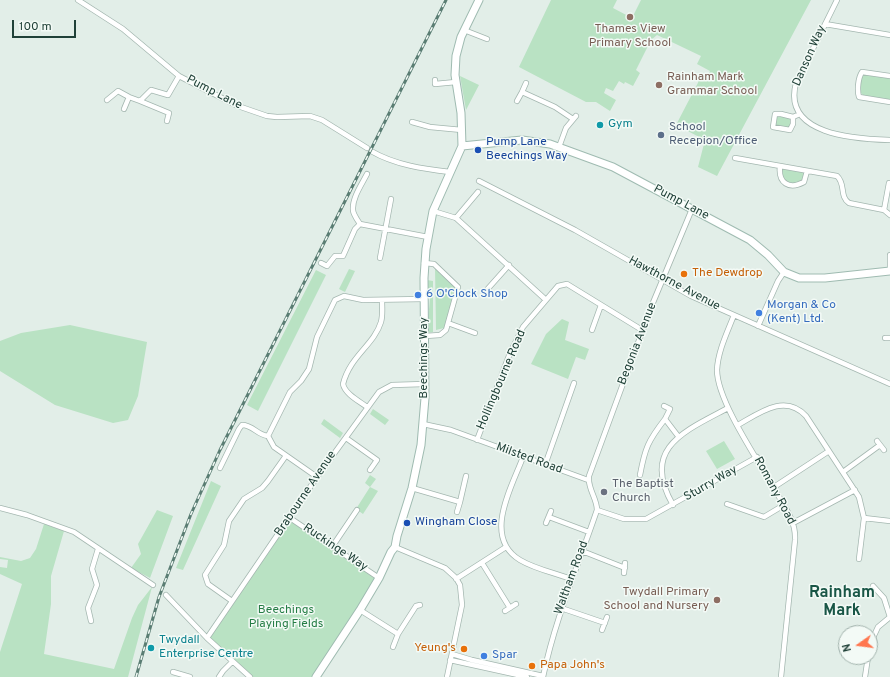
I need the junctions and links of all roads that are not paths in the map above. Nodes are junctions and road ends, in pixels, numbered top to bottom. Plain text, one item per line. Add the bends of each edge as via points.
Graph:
1 (78, 0) edge
2 (479, 0) edge
3 (837, 0) edge
4 (825, 24) junction
5 (464, 30) junction
6 (890, 35) edge
7 (487, 39) dead end
8 (179, 76) junction
9 (890, 76) edge
10 (435, 80) dead end
11 (456, 82) junction
12 (526, 83) dead end
13 (522, 92) junction
14 (129, 98) junction
15 (107, 100) dead end
16 (140, 101) junction
17 (517, 101) dead end
18 (890, 102) edge
19 (124, 109) dead end
20 (800, 114) junction
21 (793, 118) junction
22 (166, 121) dead end
23 (412, 122) dead end
24 (462, 130) junction
25 (890, 140) edge
26 (462, 146) junction
27 (559, 147) junction
28 (735, 158) dead end
29 (780, 166) junction
30 (807, 171) junction
31 (450, 172) junction
32 (367, 174) dead end
33 (479, 181) dead end
34 (884, 183) dead end
35 (890, 183) edge
36 (484, 184) junction
37 (391, 199) dead end
38 (692, 209) junction
39 (884, 210) junction
40 (433, 211) junction
41 (890, 215) edge
42 (456, 218) junction
43 (360, 224) junction
44 (386, 229) junction
45 (428, 237) junction
46 (890, 255) edge
47 (380, 258) dead end
48 (321, 263) dead end
49 (424, 263) junction
50 (509, 265) junction
51 (890, 271) edge
52 (784, 272) junction
53 (663, 280) junction
54 (484, 293) dead end
55 (424, 299) junction
56 (382, 300) junction
57 (546, 300) junction
58 (601, 305) junction
59 (734, 315) junction
60 (448, 323) junction
61 (758, 326) junction
62 (592, 330) dead end
63 (642, 330) junction
64 (475, 333) dead end
65 (425, 336) junction
66 (574, 383) dead end
67 (426, 384) junction
68 (890, 384) edge
69 (664, 406) dead end
70 (367, 407) junction
71 (728, 408) junction
72 (665, 419) junction
73 (423, 424) junction
74 (738, 425) junction
75 (268, 436) junction
76 (678, 436) junction
77 (346, 438) junction
78 (477, 440) junction
79 (884, 450) dead end
80 (829, 451) junction
81 (381, 454) dead end
82 (285, 457) junction
83 (523, 457) junction
84 (757, 457) junction
85 (377, 460) junction
86 (545, 465) junction
87 (220, 468) dead end
88 (370, 470) dead end
89 (843, 472) junction
90 (640, 475) dead end
91 (466, 476) dead end
92 (317, 478) junction
93 (588, 480) junction
94 (774, 486) junction
95 (412, 488) junction
96 (855, 490) junction
97 (460, 502) junction
98 (727, 504) dead end
99 (674, 505) junction
100 (784, 505) junction
101 (0, 508) edge
102 (357, 510) dead end
103 (597, 510) junction
104 (551, 511) dead end
105 (457, 512) dead end
106 (549, 517) junction
107 (290, 518) junction
108 (864, 518) junction
109 (890, 521) edge
110 (546, 523) dead end
111 (794, 523) junction
112 (589, 532) junction
113 (332, 547) junction
114 (396, 547) junction
115 (506, 547) junction
116 (98, 549) junction
117 (582, 551) junction
118 (859, 559) dead end
119 (482, 563) junction
120 (625, 568) dead end
121 (379, 578) junction
122 (456, 579) junction
123 (571, 579) junction
124 (152, 585) dead end
125 (873, 586) dead end
126 (166, 595) dead end
127 (232, 601) junction
128 (516, 604) dead end
129 (420, 605) dead end
130 (510, 608) junction
131 (561, 608) junction
132 (360, 610) junction
133 (505, 611) dead end
134 (607, 617) dead end
135 (890, 617) edge
136 (91, 621) dead end
137 (605, 623) junction
138 (878, 627) edge
139 (602, 630) dead end
140 (398, 634) junction
141 (207, 638) junction
142 (393, 647) dead end
143 (452, 654) junction
144 (450, 660) junction
145 (232, 662) junction
146 (867, 665) edge
147 (173, 672) dead end
148 (543, 676) edge
149 (190, 677) edge
150 (219, 677) edge
151 (250, 677) edge
152 (316, 677) edge
153 (447, 677) edge
154 (527, 677) edge
155 (780, 677) edge
156 (865, 677) edge

1 - 8 street, Pump Lane via 123,29
2 - 5 street, Beechings Way
3 - 4 street, Danson Way
4 - 6 street
4 - 20 street, Danson Way via 796,83 795,99
5 - 7 street
5 - 11 street, Beechings Way via 456,56
8 - 16 street via 168,95 152,90
8 - 31 street, Pump Lane via 252,112 277,117 310,116 322,120 380,156 412,166
9 - 18 street via 862,72 858,93 859,97
10 - 11 street via 435,84
11 - 24 street, Beechings Way
12 - 13 street
13 - 17 street
13 - 27 street via 574,118 565,131
14 - 15 street via 118,91
14 - 16 street
14 - 19 street
16 - 22 street via 169,113
20 - 21 street
20 - 25 street via 808,123 821,130
21 - 21 street via 790,130 773,127 773,116 776,114
23 - 24 street via 430,127
24 - 26 street, Beechings Way
26 - 27 street, Pump Lane via 530,140
26 - 31 street, Beechings Way
27 - 38 street, Pump Lane via 613,167
28 - 29 street
29 - 30 street
29 - 30 street via 780,179 783,183 792,185 804,182
30 - 39 street via 837,176 842,185 843,196 849,203
31 - 40 street, Beechings Way
32 - 43 street via 353,207
33 - 36 street, Hawthorne Avenue
34 - 35 street
35 - 39 street
36 - 42 street
36 - 53 street, Hawthorne Avenue via 568,226
37 - 44 street
38 - 52 street, Pump Lane via 754,243
38 - 53 street, Begonia Avenue
39 - 41 street
40 - 42 street
40 - 45 street, Beechings Way
42 - 50 street
43 - 44 street
43 - 48 street via 355,229 343,256 335,256 327,266
44 - 45 street
44 - 47 street
45 - 49 street, Beechings Way
46 - 51 street
49 - 55 street, Beechings Way
49 - 60 street via 434,264 458,286
50 - 54 street
50 - 57 street
51 - 52 street, Pump Lane via 814,279 799,278
52 - 61 street
53 - 59 street, Hawthorne Avenue
53 - 63 street, Begonia Avenue
55 - 56 street
55 - 65 street, Beechings Way
56 - 70 street via 382,317 376,333 355,358 343,384 348,392
56 - 75 street via 344,296 336,298 318,335 308,368 301,381 290,392
57 - 58 street, Hollingbourne Road via 558,286 565,284
57 - 78 street, Hollingbourne Road via 523,327 510,353
58 - 62 street
58 - 63 street, Hollingbourne Road
59 - 61 street, Hawthorne Avenue
59 - 71 street, Romany Road via 720,350 717,370 720,390
60 - 64 street
60 - 65 street via 444,333
61 - 68 street, Hawthorne Avenue
63 - 93 street, Begonia Avenue
65 - 67 street, Beechings Way
66 - 86 street
67 - 70 street, Brabourne Avenue via 399,384 384,388
67 - 73 street, Beechings Way
69 - 72 street via 670,409
70 - 77 street, Brabourne Avenue
71 - 74 street, Romany Road
71 - 76 street
72 - 76 street
72 - 90 street via 645,449
73 - 78 street, Milsted Road
73 - 95 street, Beechings Way
74 - 80 street via 767,408 789,405 806,416
74 - 84 street, Romany Road
75 - 82 street via 274,447
75 - 87 street via 260,435 252,428 242,425
76 - 99 street via 664,456 662,467 664,485
77 - 85 street
77 - 92 street, Brabourne Avenue
78 - 83 street, Milsted Road
79 - 89 street via 878,443
80 - 89 street
80 - 94 street
81 - 85 street
82 - 92 street
82 - 127 street via 262,488 244,499 229,521 224,545 205,575 208,584
83 - 86 street, Milsted Road
83 - 115 street via 501,516 500,527
84 - 94 street, Romany Road
84 - 99 street, Sturry Way
85 - 88 street
86 - 93 street, Milsted Road
89 - 96 street
91 - 97 street
92 - 107 street, Brabourne Avenue
93 - 103 street
94 - 100 street, Romany Road
95 - 97 street
95 - 114 street, Beechings Way
96 - 108 street via 860,497
96 - 111 street
97 - 105 street
98 - 100 street via 764,517
99 - 103 street, Sturry Way via 654,516 638,520 624,519
100 - 111 street, Romany Road
101 - 116 street via 58,525 74,532
102 - 113 street
103 - 112 street, Waltham Road
104 - 106 street
106 - 110 street
106 - 112 street
107 - 113 street, Ruckinge Way
107 - 127 street, Brabourne Avenue
108 - 109 street
108 - 118 street
111 - 155 street, Romany Road via 795,540
112 - 117 street, Waltham Road
113 - 121 street, Ruckinge Way
114 - 121 street, Beechings Way
114 - 122 street via 444,567
115 - 119 street
115 - 123 street via 520,560
116 - 124 street
116 - 136 street via 92,569 97,585 88,608
117 - 120 street
117 - 123 street, Waltham Road
119 - 122 street
119 - 130 street
121 - 132 street, Beechings Way
122 - 143 street via 461,589 462,602
123 - 131 street, Waltham Road
125 - 135 street via 884,598
126 - 141 street
127 - 141 street, Brabourne Avenue
128 - 130 street
129 - 140 street via 416,606
130 - 133 street
131 - 137 street
131 - 148 street, Waltham Road
132 - 140 street
132 - 152 street, Beechings Way
134 - 137 street
135 - 138 street
137 - 139 street
140 - 142 street
141 - 145 street
143 - 144 street
143 - 148 street
144 - 153 street
144 - 154 street
145 - 150 street
145 - 151 street
146 - 156 street
147 - 149 street

